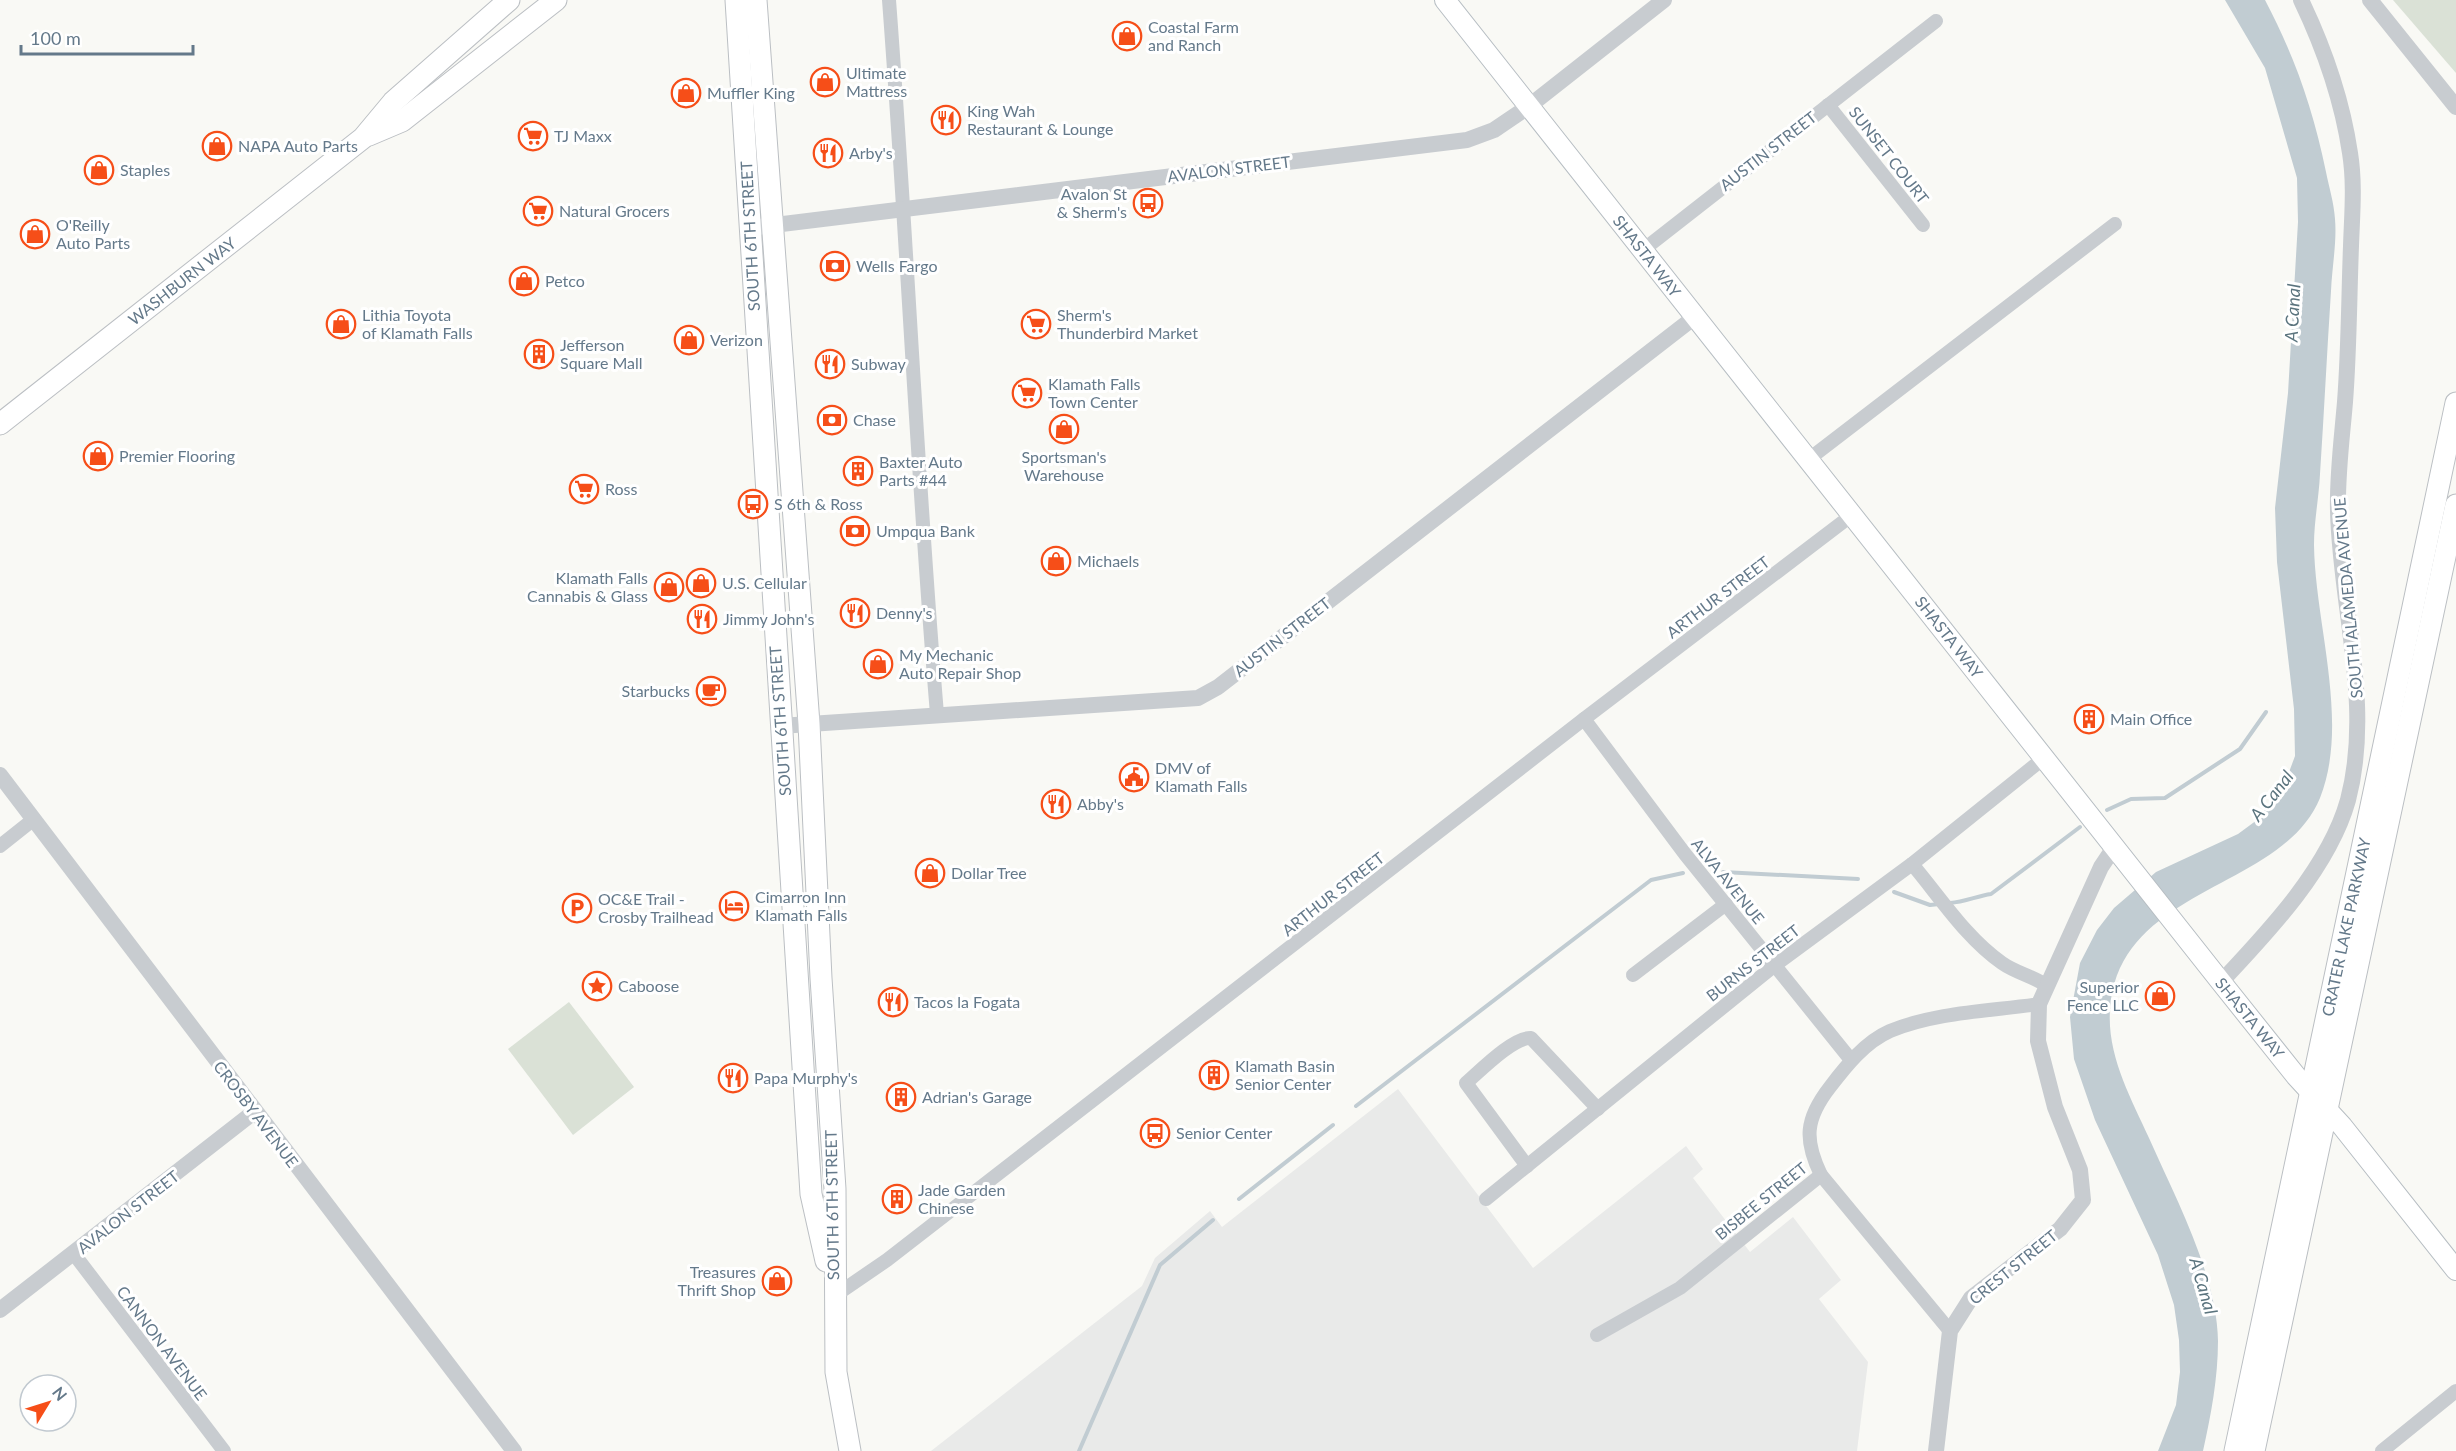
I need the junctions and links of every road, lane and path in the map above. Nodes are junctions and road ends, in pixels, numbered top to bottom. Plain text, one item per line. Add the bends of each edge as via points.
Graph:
1 (509, 0) edge
2 (527, 0) edge
3 (539, 0) edge
4 (556, 0) edge
5 (736, 0) edge
6 (756, 0) edge
7 (889, 0) edge
8 (1445, 0) edge
9 (1665, 0) edge
10 (2301, 0) edge
11 (2370, 0) edge
12 (1936, 21) dead end
13 (528, 22) junction
14 (459, 44) junction
15 (482, 58) junction
16 (1828, 105) junction
17 (1528, 107) junction
18 (2456, 107) edge
19 (418, 108) junction
20 (363, 138) junction
21 (905, 207) junction
22 (773, 224) junction
23 (2115, 224) dead end
24 (1923, 225) dead end
25 (750, 228) junction
26 (1643, 250) junction
27 (1696, 316) junction
28 (2456, 403) edge
29 (0, 424) edge
30 (1809, 459) junction
31 (2456, 505) edge
32 (1852, 515) junction
33 (937, 714) junction
34 (1584, 720) junction
35 (809, 724) junction
36 (780, 726) junction
37 (2044, 758) junction
38 (0, 775) edge
39 (34, 819) junction
40 (0, 846) edge
41 (2115, 846) junction
42 (1912, 864) junction
43 (1726, 904) junction
44 (1775, 965) junction
45 (1633, 975) dead end
46 (2221, 982) junction
47 (2047, 986) junction
48 (2039, 1004) junction
49 (1851, 1060) junction
50 (2311, 1092) junction
51 (1598, 1109) junction
52 (2327, 1109) junction
53 (254, 1112) junction
54 (1527, 1166) junction
55 (1821, 1175) junction
56 (1486, 1199) dead end
57 (74, 1254) junction
58 (2456, 1270) edge
59 (833, 1297) junction
60 (0, 1310) edge
61 (1950, 1331) junction
62 (1597, 1335) dead end
63 (2456, 1391) edge
64 (224, 1451) edge
65 (514, 1451) edge
66 (850, 1451) edge
67 (1936, 1451) edge
68 (2235, 1451) edge
69 (2254, 1451) edge
70 (2382, 1451) edge

1 - 14 main road, WASHBURN WAY
2 - 15 main road via 514,10
3 - 13 main road via 526,15
4 - 13 main road, WASHBURN WAY
5 - 25 main road, SOUTH 6TH STREET
6 - 22 main road, SOUTH 6TH STREET
7 - 21 street
8 - 17 main road, SHASTA WAY
9 - 17 street, AVALON STREET
10 - 46 street, SOUTH ALAMEDA AVENUE via 2320,40 2340,103 2350,154 2351,319 2337,510 2358,715 2347,801 2329,844 2266,933
11 - 18 street
12 - 16 street, AUSTIN STREET
13 - 15 main road, WASHBURN WAY
14 - 19 main road via 465,55
14 - 20 main road, WASHBURN WAY via 393,102
15 - 19 main road, WASHBURN WAY
16 - 24 street, SUNSET COURT
16 - 26 street, AUSTIN STREET
17 - 21 street, AVALON STREET via 1494,130 1467,140
17 - 26 main road, SHASTA WAY
19 - 20 main road, WASHBURN WAY via 402,121
20 - 29 main road, WASHBURN WAY
21 - 22 street, AVALON STREET
21 - 33 street via 920,502
22 - 25 street, AVALON STREET
22 - 35 main road, SOUTH 6TH STREET
23 - 30 street
25 - 36 main road, SOUTH 6TH STREET
26 - 27 main road, SHASTA WAY
27 - 30 main road, SHASTA WAY
27 - 33 street, AUSTIN STREET via 1218,687 1198,698
28 - 50 main road, CRATER LAKE PARKWAY
30 - 32 main road, SHASTA WAY
31 - 52 main road, CRATER LAKE PARKWAY
32 - 34 street, ARTHUR STREET
32 - 37 main road, SHASTA WAY
33 - 35 street, AUSTIN STREET
34 - 43 street, ALVA AVENUE
34 - 59 street, ARTHUR STREET via 887,1260
35 - 36 street, AUSTIN STREET
35 - 59 main road, SOUTH 6TH STREET via 835,1189
36 - 59 main road, SOUTH 6TH STREET via 811,1194
37 - 41 main road, SHASTA WAY
37 - 42 street, BURNS STREET
38 - 39 street, CROSBY AVENUE
39 - 40 street
39 - 53 street, CROSBY AVENUE
41 - 46 main road, SHASTA WAY
41 - 47 street, CREST STREET via 2101,867
42 - 44 street, BURNS STREET
42 - 47 street via 1982,947 2004,965
43 - 44 street, ALVA AVENUE
43 - 45 street
44 - 49 street, ALVA AVENUE
44 - 51 street, BURNS STREET
46 - 50 main road, SHASTA WAY
47 - 48 street, CREST STREET
48 - 49 street, BISBEE STREET via 1935,1018 1889,1032
48 - 61 street, CREST STREET via 2038,1041 2055,1107 2080,1170 2082,1200 2060,1229 1971,1298
49 - 55 street, BISBEE STREET via 1822,1097 1808,1132 1811,1155
50 - 52 main road, SHASTA WAY
50 - 68 main road, CRATER LAKE PARKWAY
51 - 54 street, BURNS STREET
51 - 54 street via 1531,1038 1512,1044 1466,1083
52 - 58 main road, SHASTA WAY
52 - 69 main road, CRATER LAKE PARKWAY
53 - 57 street, AVALON STREET
53 - 65 street, CROSBY AVENUE
54 - 56 street, BURNS STREET
55 - 61 street
55 - 62 street, BISBEE STREET via 1680,1288
57 - 60 street, AVALON STREET
57 - 64 street, CANNON AVENUE
59 - 66 main road, SOUTH 6TH STREET via 836,1372
61 - 67 street, CREST STREET
63 - 70 street

